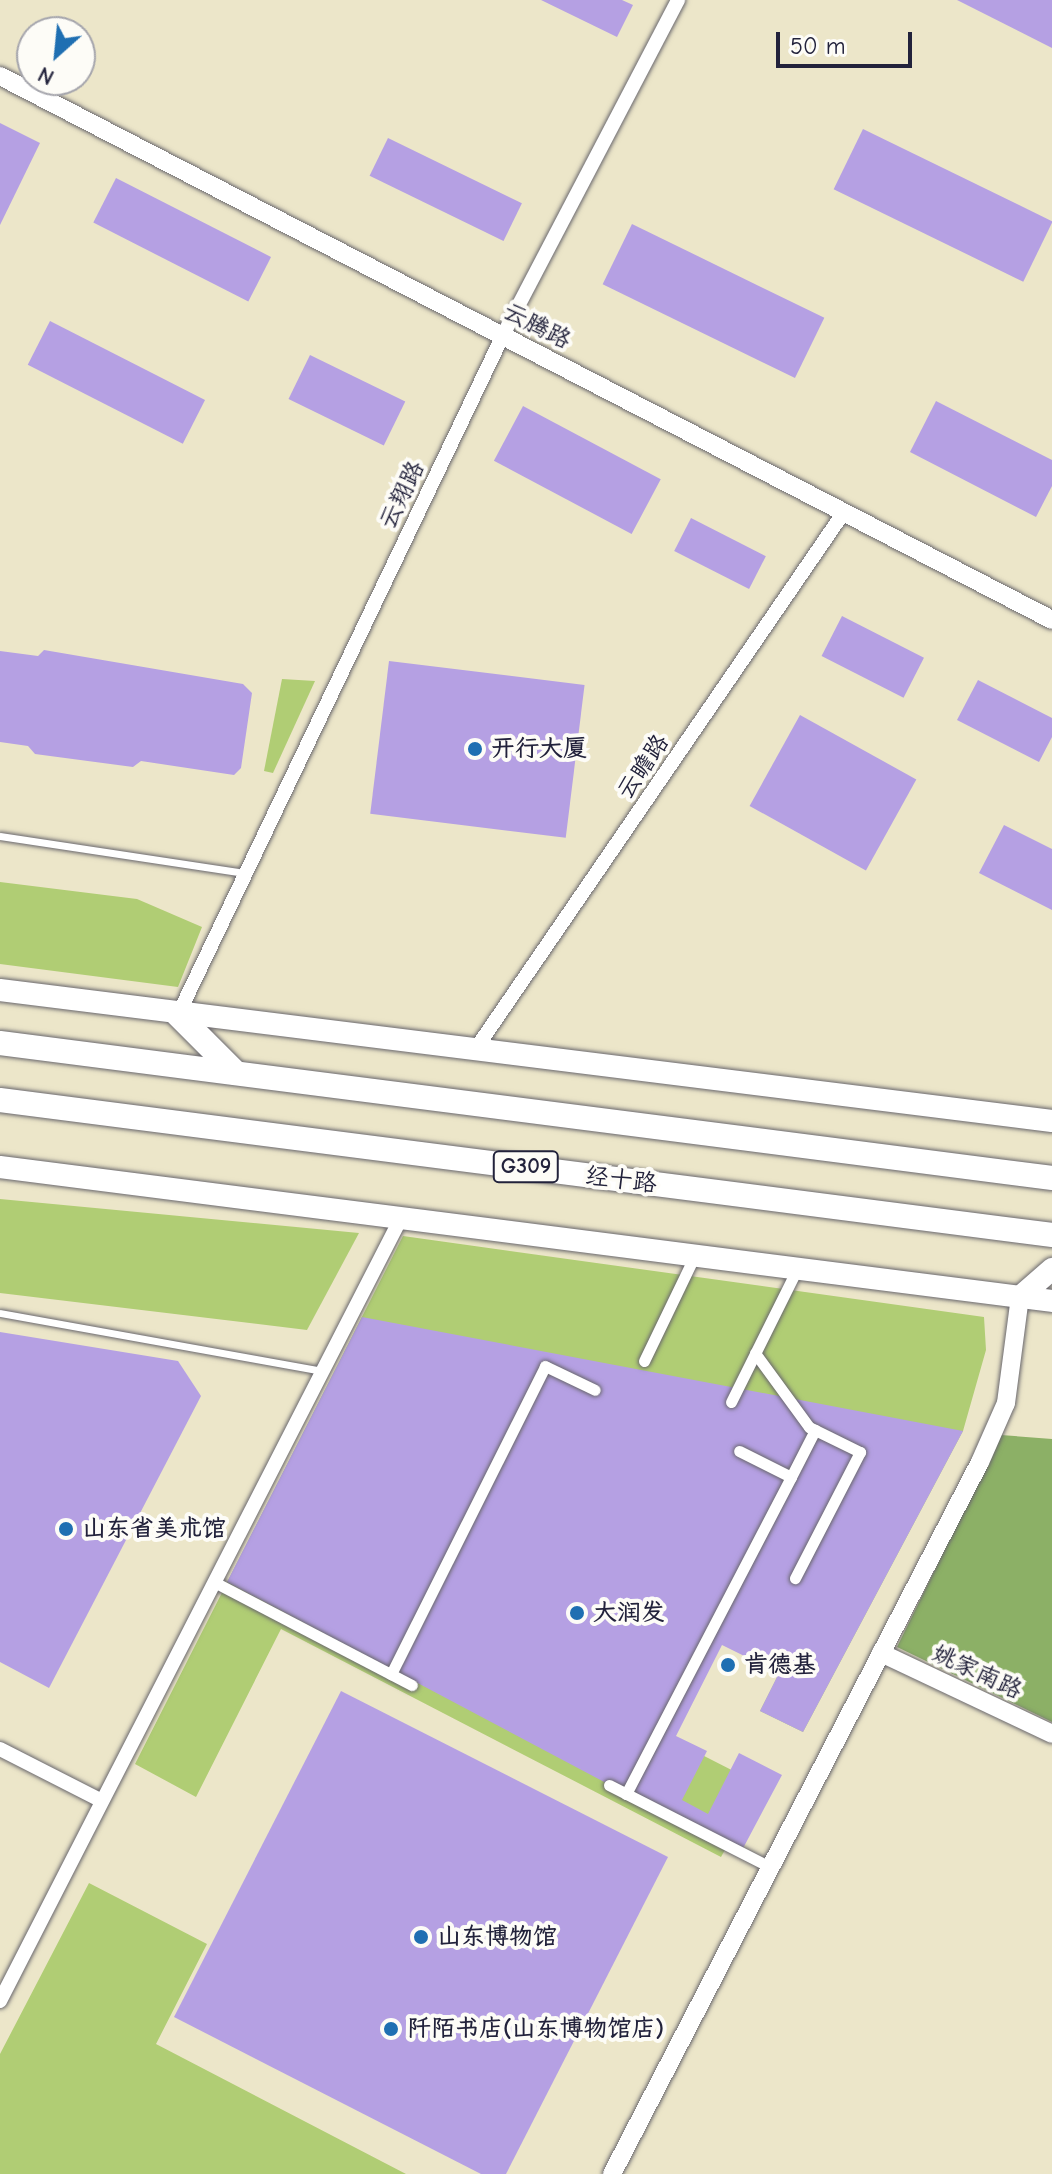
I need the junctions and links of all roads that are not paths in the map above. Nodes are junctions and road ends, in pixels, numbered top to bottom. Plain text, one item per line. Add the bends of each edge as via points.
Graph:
1 (678, 0) edge
2 (0, 76) edge
3 (503, 335) junction
4 (844, 512) junction
5 (1052, 620) edge
6 (0, 836) edge
7 (246, 873) junction
8 (0, 990) edge
9 (178, 1015) junction
10 (0, 1043) edge
11 (477, 1047) junction
12 (236, 1073) junction
13 (0, 1100) edge
14 (1052, 1121) edge
15 (0, 1167) edge
16 (1052, 1178) edge
17 (401, 1218) junction
18 (1052, 1235) edge
19 (694, 1257) junction
20 (797, 1269) junction
21 (1052, 1269) edge
22 (1020, 1297) junction
23 (1052, 1301) edge
24 (0, 1313) edge
25 (755, 1353) junction
26 (644, 1361) dead end
27 (322, 1371) junction
28 (595, 1390) dead end
29 (731, 1402) dead end
30 (815, 1430) junction
31 (739, 1451) dead end
32 (791, 1477) junction
33 (795, 1578) dead end
34 (214, 1582) junction
35 (881, 1653) junction
36 (391, 1674) junction
37 (412, 1685) dead end
38 (1052, 1734) edge
39 (0, 1749) edge
40 (609, 1785) dead end
41 (626, 1794) dead end
42 (102, 1801) junction
43 (770, 1867) junction
44 (0, 2001) edge
45 (612, 2174) edge

1 - 3 street, 云翔路
2 - 3 street, 云腾路
3 - 4 street, 云腾路
3 - 7 street, 云翔路
4 - 5 street, 云腾路
4 - 11 street, 云瞻路
6 - 7 lane
7 - 9 street, 云翔路
8 - 9 main road
9 - 11 main road
9 - 12 highway
10 - 12 highway, G309
11 - 14 main road
12 - 16 highway, G309
13 - 18 highway, 经十路 / G309
15 - 17 main road
17 - 19 main road
17 - 27 street
19 - 20 main road
19 - 26 street
20 - 22 main road
20 - 25 street
21 - 22 main road
22 - 23 main road
22 - 35 street via 1006,1403
24 - 27 lane
25 - 29 street
25 - 30 street
27 - 34 street
28 - 36 street via 545,1366
30 - 32 street
30 - 33 street via 860,1452
31 - 32 street
32 - 41 street
34 - 36 street
34 - 42 street
35 - 38 street, 姚家南路
35 - 43 street
36 - 37 street
39 - 42 street
40 - 43 street
42 - 44 street
43 - 45 street

